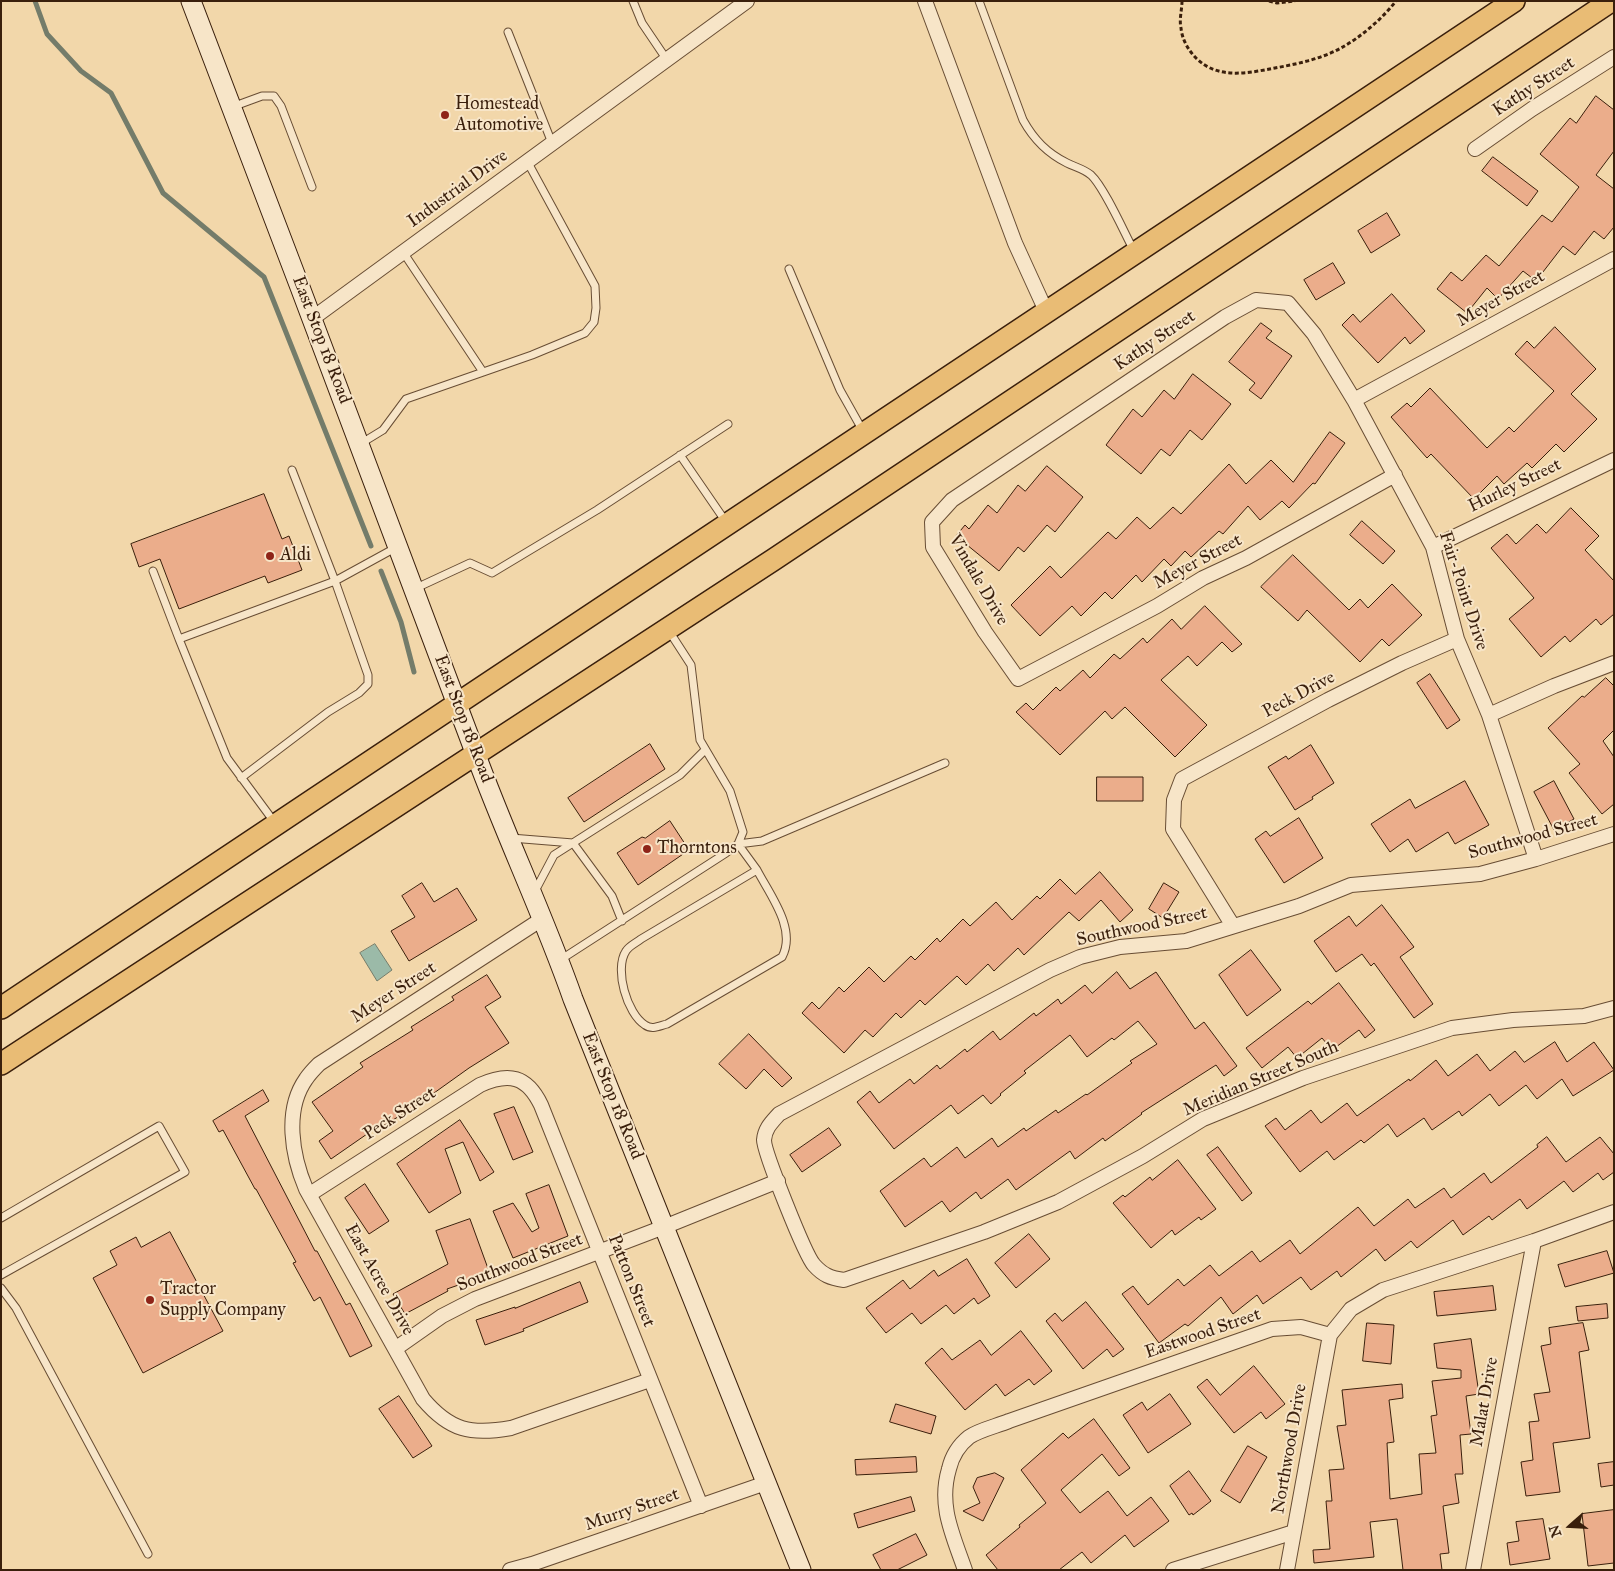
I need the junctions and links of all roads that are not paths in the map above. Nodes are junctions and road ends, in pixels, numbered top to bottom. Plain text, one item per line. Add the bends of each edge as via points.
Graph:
1 (191, 1) edge
2 (633, 1) edge
3 (747, 1) edge
4 (925, 1) edge
5 (979, 1) edge
6 (1514, 1) edge
7 (1611, 1) edge
8 (508, 32) dead end
9 (1614, 57) edge
10 (667, 60) junction
11 (232, 107) junction
12 (552, 143) junction
13 (1475, 149) dead end
14 (527, 161) junction
15 (312, 188) dead end
16 (403, 252) junction
17 (1135, 252) junction
18 (1614, 259) edge
19 (789, 269) dead end
20 (1046, 311) junction
21 (313, 318) junction
22 (484, 372) junction
23 (1354, 400) junction
24 (728, 424) dead end
25 (864, 433) junction
26 (360, 444) junction
27 (680, 455) junction
28 (1614, 460) edge
29 (292, 470) dead end
30 (1395, 475) junction
31 (952, 500) joint
32 (728, 524) junction
33 (398, 546) junction
34 (1433, 546) junction
35 (153, 571) dead end
36 (334, 581) junction
37 (414, 589) junction
38 (668, 629) junction
39 (179, 639) junction
40 (1456, 639) junction
41 (1614, 663) edge
42 (1018, 679) joint
43 (458, 705) junction
44 (1489, 714) junction
45 (705, 750) junction
46 (476, 755) junction
47 (945, 763) dead end
48 (241, 778) junction
49 (276, 825) junction
50 (1614, 834) edge
51 (509, 838) junction
52 (574, 843) junction
53 (738, 844) junction
54 (1536, 859) junction
55 (757, 870) junction
56 (533, 896) junction
57 (542, 919) junction
58 (622, 920) junction
59 (1233, 926) junction
60 (559, 960) junction
61 (1, 1008) edge
62 (1614, 1008) edge
63 (1, 1064) edge
64 (516, 1079) joint
65 (292, 1120) joint
66 (778, 1181) junction
67 (310, 1194) junction
68 (1614, 1212) edge
69 (1, 1218) edge
70 (664, 1227) junction
71 (1534, 1241) junction
72 (599, 1252) junction
73 (1, 1276) edge
74 (1, 1288) edge
75 (1330, 1335) junction
76 (395, 1349) junction
77 (650, 1380) junction
78 (766, 1483) junction
79 (701, 1506) junction
80 (1294, 1532) junction
81 (148, 1554) dead end
82 (510, 1570) edge
83 (800, 1570) edge
84 (965, 1570) edge
85 (1173, 1570) edge
86 (1287, 1570) edge
87 (1474, 1570) edge

1 - 11 street, East Stop 18 Road
2 - 10 lane via 642,23
3 - 10 street, Industrial Drive
4 - 20 street via 1015,243
5 - 17 lane via 1031,134 1052,154 1092,176
6 - 17 main road
7 - 38 main road
8 - 12 lane
9 - 13 street, Kathy Street
10 - 12 street, Industrial Drive
11 - 15 lane via 262,96 274,96 281,106
11 - 21 street, East Stop 18 Road
12 - 14 street, Industrial Drive
14 - 16 street, Industrial Drive
14 - 22 lane via 595,286 594,322 585,333
16 - 21 street, Industrial Drive
16 - 22 lane
17 - 20 main road
18 - 23 street, Meyer Street
19 - 25 lane via 840,390
20 - 25 main road
21 - 26 street, East Stop 18 Road
22 - 26 lane via 406,399 383,430
23 - 30 street, Fair-Point Drive
23 - 31 street, Kathy Street via 1314,334 1288,303 1256,300 1225,317
24 - 27 lane
25 - 32 main road
26 - 33 street, East Stop 18 Road
27 - 32 lane
27 - 37 lane via 492,573 470,564
28 - 34 street, Hurley Street
29 - 36 lane
30 - 34 street, Fair-Point Drive
30 - 42 street, Meyer Street
31 - 42 street, Vindale Drive via 932,522 933,546
32 - 43 main road
33 - 36 lane
33 - 37 street, East Stop 18 Road
34 - 40 street, Fair-Point Drive
35 - 39 lane
36 - 39 lane
36 - 48 lane via 368,675 368,684
37 - 43 street, East Stop 18 Road
38 - 45 lane via 691,665 700,740
38 - 46 main road
39 - 48 lane via 227,758
40 - 44 street, Fair-Point Drive
40 - 59 street, Peck Drive via 1336,696 1182,779 1174,800 1173,829
41 - 44 street
43 - 46 street, East Stop 18 Road
43 - 49 main road
44 - 54 street, Fair-Point Drive
45 - 52 lane via 680,775
45 - 53 lane via 730,791 743,832
46 - 51 street, East Stop 18 Road
46 - 63 main road
47 - 53 lane via 762,841
48 - 49 lane
49 - 61 main road
50 - 54 street, Southwood Street
51 - 52 lane
51 - 56 street, East Stop 18 Road
52 - 56 lane via 554,855
52 - 58 lane via 612,896
53 - 55 lane
53 - 58 lane
54 - 59 street, Southwood Street via 1480,874 1351,886
55 - 55 lane via 782,916 787,938 787,948 782,957 667,1024 654,1028 646,1026 632,1012 622,983 625,951
56 - 57 street, East Stop 18 Road
57 - 60 street, East Stop 18 Road
57 - 65 street, Meyer Street via 319,1064 305,1079
58 - 60 lane
59 - 66 street, Southwood Street via 1186,940 1120,947 1058,966 779,1114 767,1127 764,1141
60 - 70 street, East Stop 18 Road
62 - 66 street, Meridian Street South via 1584,1016 1452,1028 1385,1049 1203,1119 1143,1156 1048,1206 984,1232 844,1280 828,1277 813,1264
64 - 67 street, Peck Street via 503,1078 480,1086
64 - 72 street, Patton Street via 528,1084 534,1092
65 - 67 street, East Acree Drive via 298,1170
66 - 70 street, Southwood Street
67 - 76 street, East Acree Drive
68 - 71 street
69 - 73 lane via 159,1126 185,1172
70 - 72 street, Southwood Street
70 - 78 street, East Stop 18 Road
71 - 75 street via 1383,1290 1351,1309
71 - 87 street, Malat Drive
72 - 76 street, Southwood Street via 460,1306
72 - 77 street, Patton Street
74 - 81 lane via 16,1308
75 - 80 street, Northwood Drive
75 - 84 street, Eastwood Street via 1301,1328 1272,1329 970,1437 952,1456 944,1498
76 - 77 street, East Acree Drive via 423,1399 435,1413 453,1425 473,1431 512,1428
77 - 79 street, Patton Street
78 - 79 street, Murry Street
78 - 83 street, East Stop 18 Road
79 - 82 street, Murry Street
80 - 85 street
80 - 86 street, Northwood Drive

